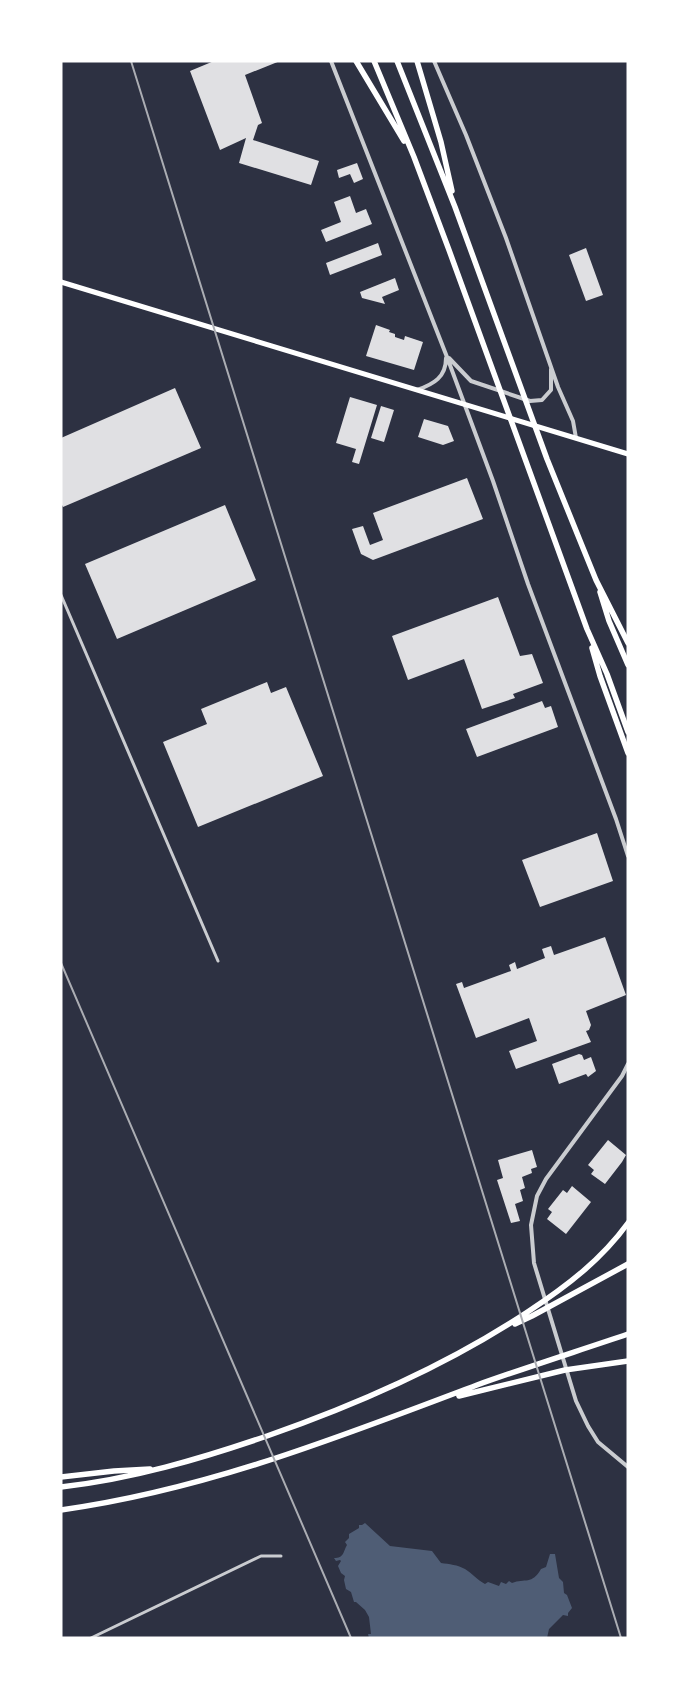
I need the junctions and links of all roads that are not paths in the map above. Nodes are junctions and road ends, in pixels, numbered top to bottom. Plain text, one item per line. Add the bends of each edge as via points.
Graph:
1 (331, 61) edge
2 (356, 61) edge
3 (374, 61) edge
4 (397, 61) edge
5 (417, 61) edge
6 (434, 61) edge
7 (414, 158) junction
8 (456, 208) junction
9 (61, 282) edge
10 (447, 355) junction
11 (551, 366) junction
12 (416, 390) junction
13 (464, 405) junction
14 (576, 438) junction
15 (628, 454) edge
16 (596, 580) junction
17 (61, 594) edge
18 (587, 629) junction
19 (628, 643) edge
20 (628, 665) edge
21 (628, 732) edge
22 (628, 753) edge
23 (628, 856) edge
24 (218, 961) dead end
25 (628, 1064) edge
26 (628, 1223) edge
27 (628, 1264) edge
28 (503, 1329) junction
29 (628, 1334) edge
30 (628, 1360) edge
31 (434, 1402) junction
32 (628, 1467) edge
33 (162, 1468) junction
34 (61, 1478) edge
35 (61, 1487) edge
36 (61, 1510) edge
37 (281, 1556) dead end
38 (91, 1638) edge

1 - 10 street
2 - 7 highway
3 - 7 highway
4 - 8 highway
5 - 8 highway
6 - 11 street via 466,135
7 - 18 highway
8 - 16 highway via 547,459
9 - 12 main road
10 - 11 street via 471,381 530,401 542,400 551,390
10 - 12 street via 446,368 438,379
10 - 13 street
11 - 14 street via 573,421
12 - 13 main road
13 - 14 main road
13 - 23 street
14 - 15 main road
16 - 19 highway
16 - 20 highway
17 - 24 street
18 - 21 highway
18 - 22 highway
25 - 32 street via 546,1179 537,1196 531,1225 534,1263 576,1401 598,1442
26 - 28 highway via 574,1280
27 - 28 highway
28 - 33 highway via 397,1384 296,1426
29 - 31 highway
30 - 31 highway via 550,1373
31 - 36 highway via 246,1468 169,1489
33 - 34 highway
33 - 35 highway
37 - 38 street via 261,1556

